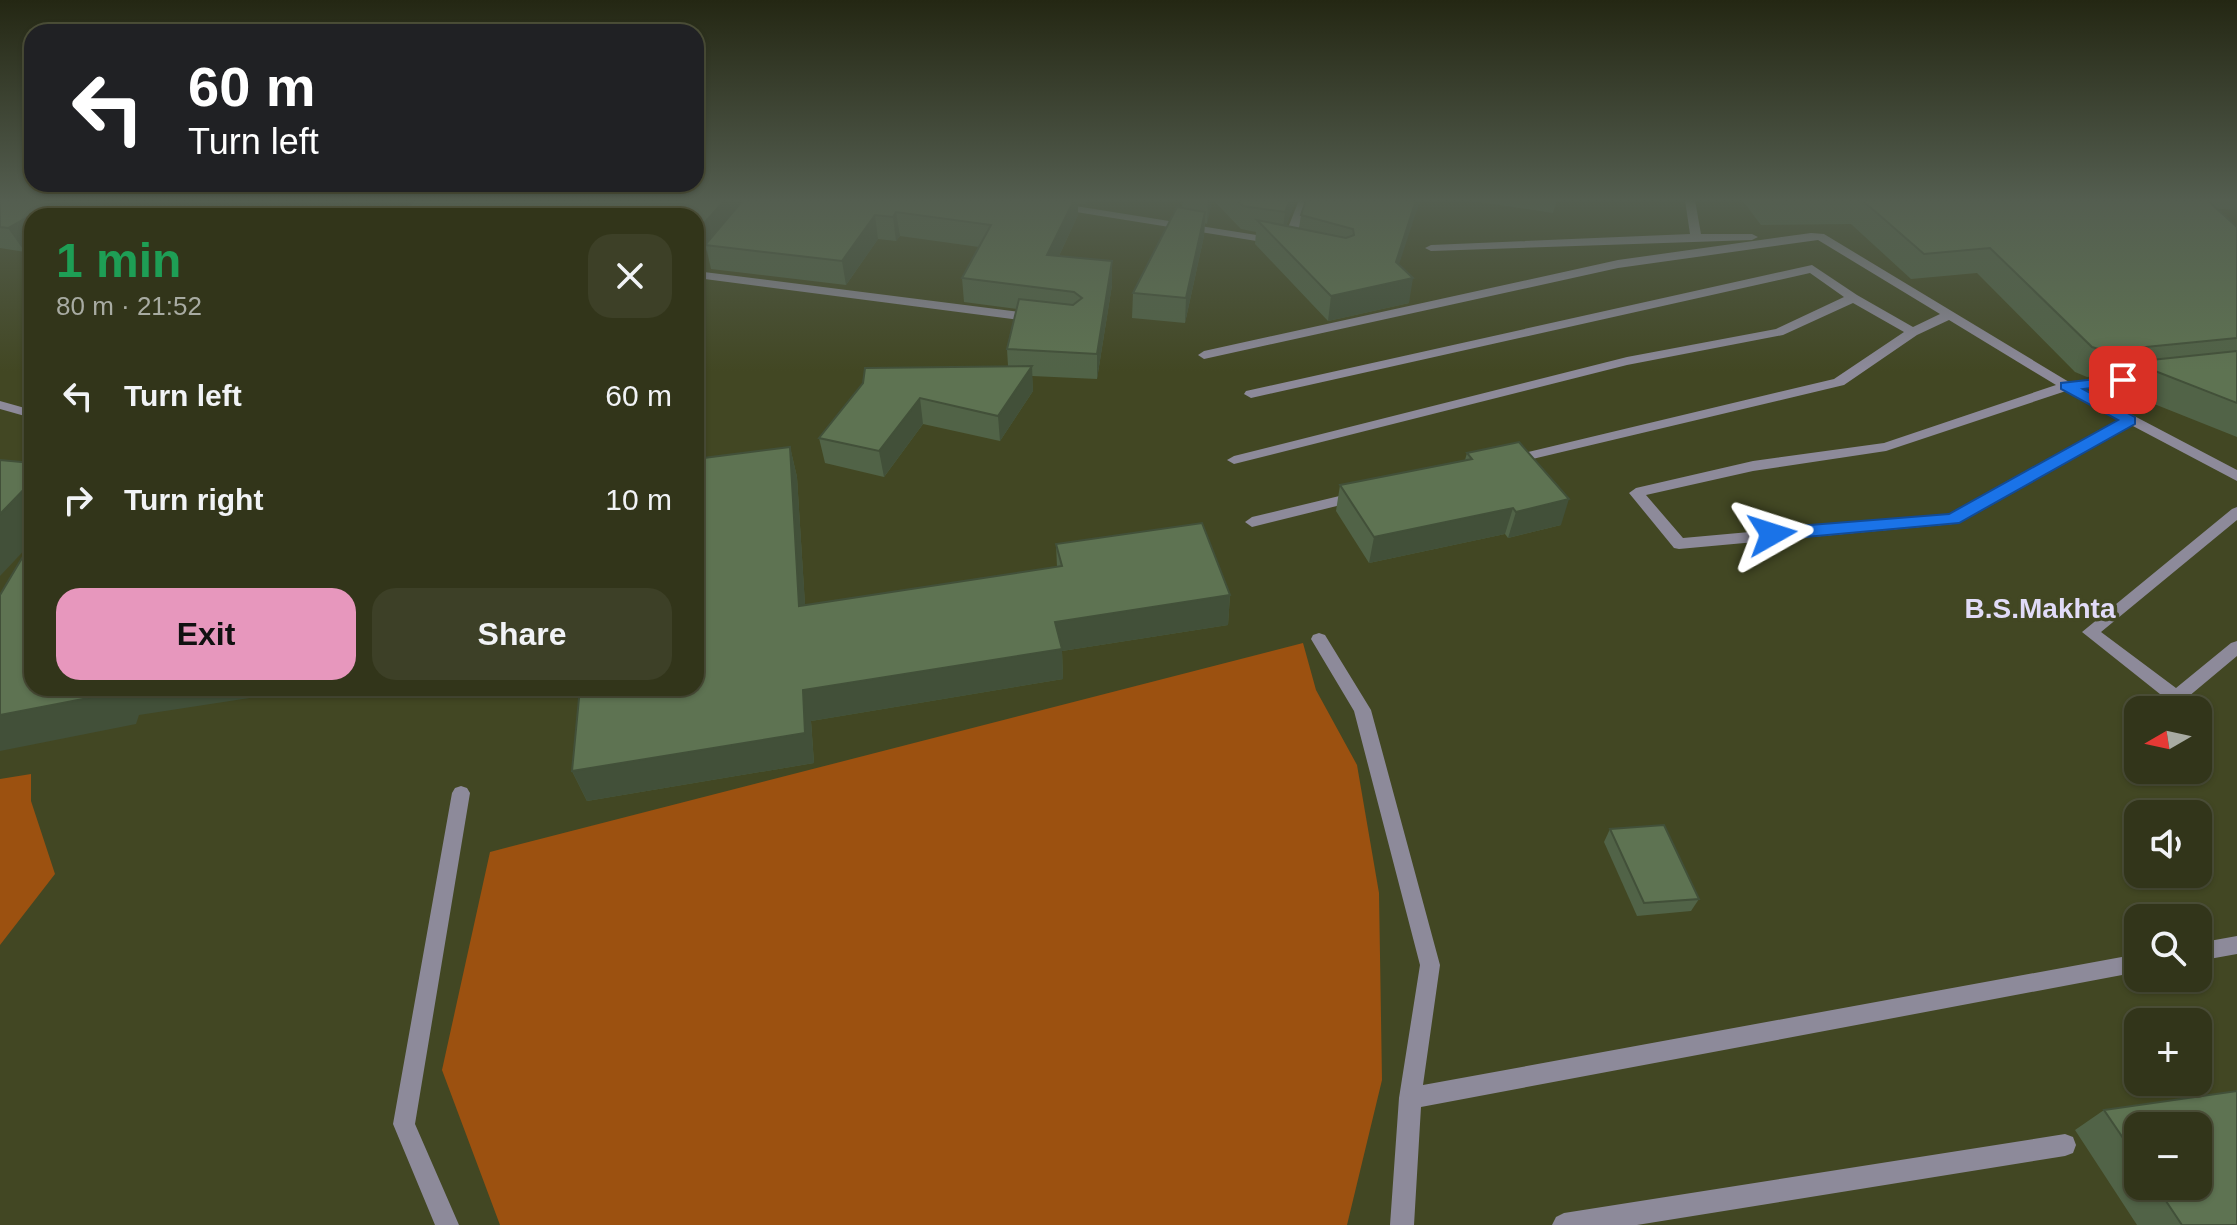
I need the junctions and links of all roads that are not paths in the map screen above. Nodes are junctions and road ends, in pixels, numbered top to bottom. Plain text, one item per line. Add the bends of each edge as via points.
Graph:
1 (1667, 257) edge
2 (1855, 257) edge
3 (704, 275) edge
4 (1853, 298) junction
5 (1949, 315) junction
6 (1042, 319) edge
7 (1913, 332) junction
8 (1204, 355) dead end
9 (2158, 376) edge
10 (2067, 386) junction
11 (1251, 394) dead end
12 (0, 405) edge
13 (24, 412) edge
14 (2130, 420) junction
15 (1234, 460) dead end
16 (1490, 465) edge
17 (2237, 476) edge
18 (1371, 494) edge
19 (2237, 512) edge
20 (1252, 522) dead end
21 (1319, 639) dead end
22 (2237, 647) edge
23 (461, 793) dead end
24 (2237, 945) edge
25 (2212, 949) edge
26 (2124, 966) edge
27 (1410, 1098) junction
28 (2065, 1145) dead end
29 (447, 1225) edge
30 (1402, 1225) edge
31 (1564, 1225) edge

1 - 8 street
2 - 5 street
3 - 6 street
4 - 7 street
4 - 11 street via 1812,269
4 - 15 street via 1779,332 1627,361
5 - 7 street
5 - 10 street
7 - 16 street via 1839,382
9 - 10 street
10 - 14 street
10 - 14 street via 1886,447 1753,466 1636,493 1679,544 1953,519
12 - 13 street
14 - 17 street
18 - 20 street
19 - 22 street via 2090,632 2176,697
21 - 27 street via 1362,710 1430,965
23 - 29 street via 404,1124
24 - 25 street
26 - 27 street
27 - 30 street
28 - 31 street

